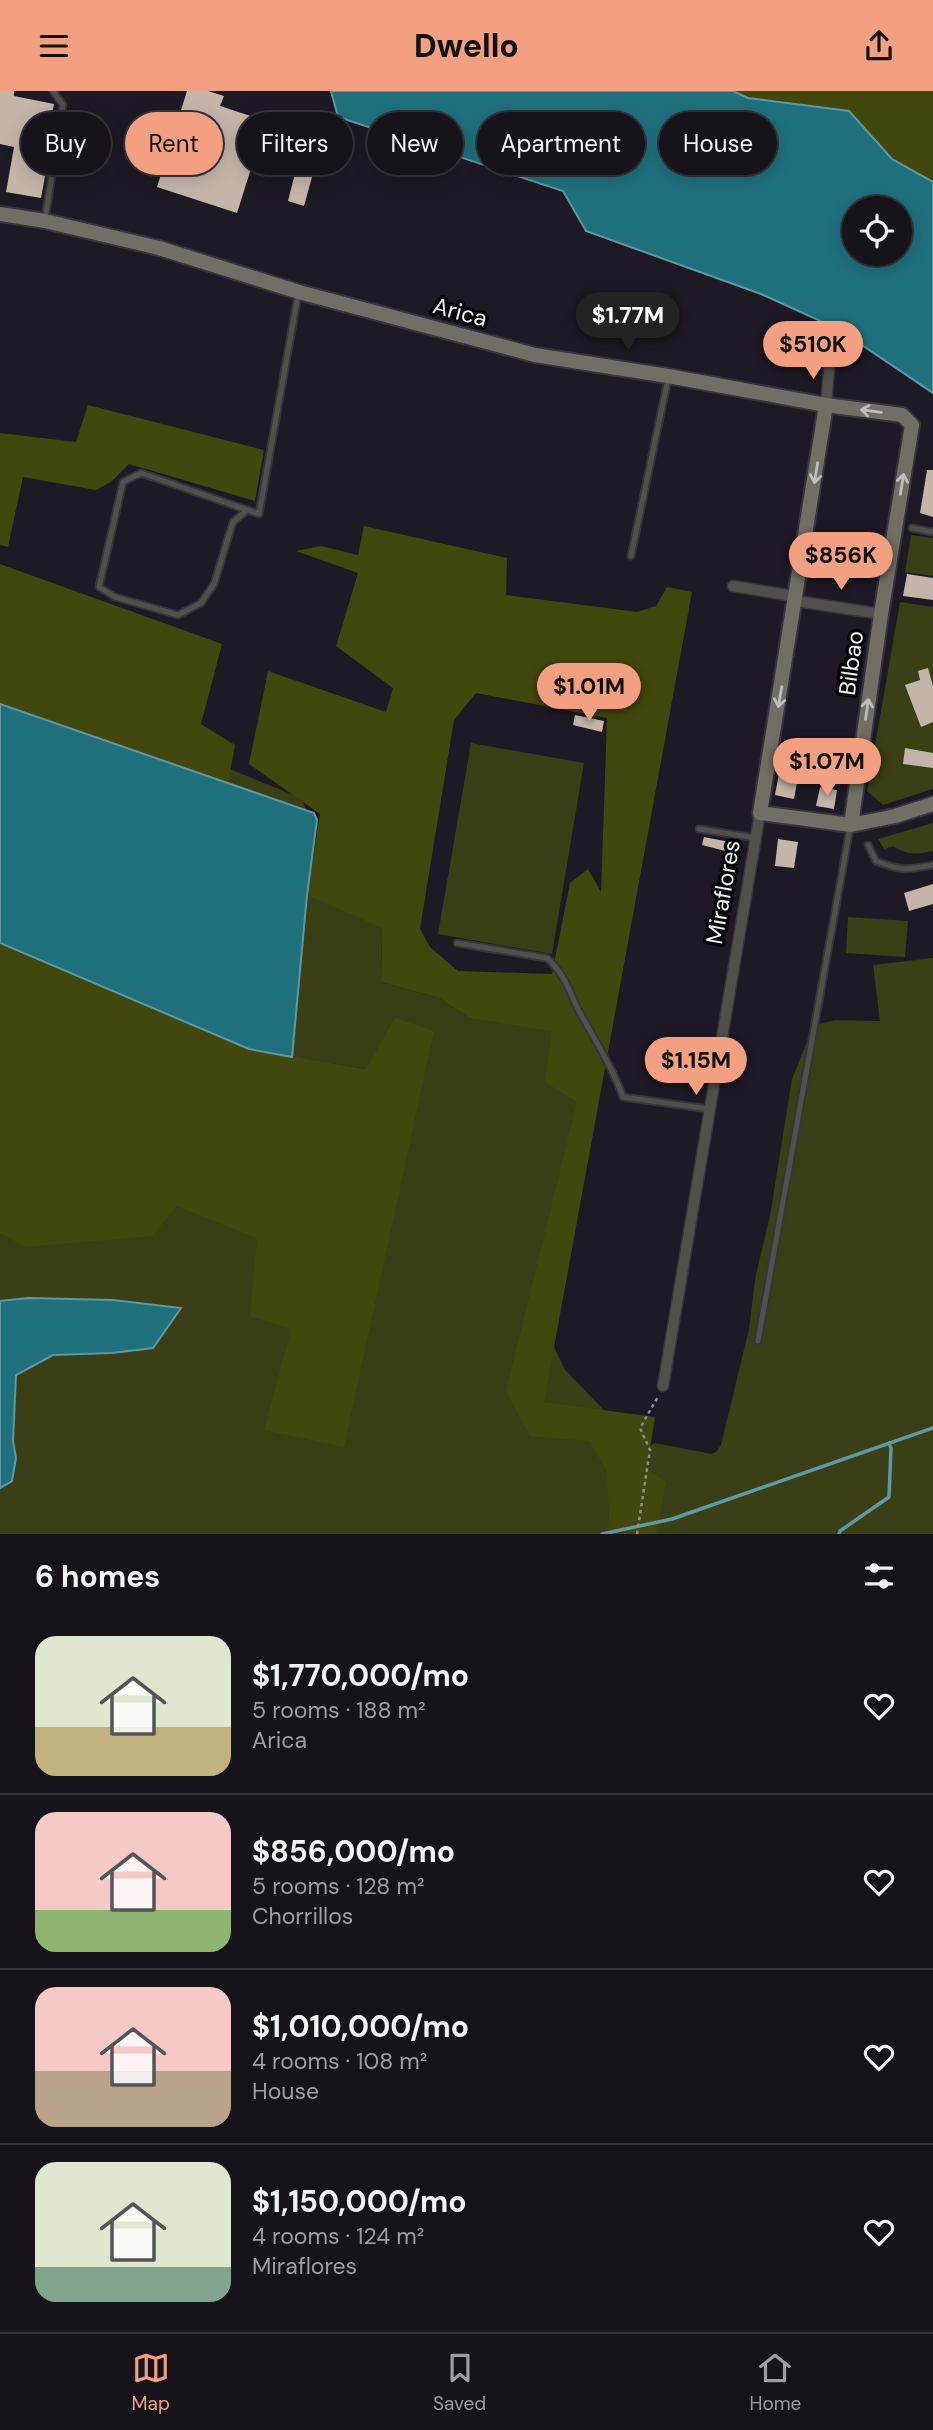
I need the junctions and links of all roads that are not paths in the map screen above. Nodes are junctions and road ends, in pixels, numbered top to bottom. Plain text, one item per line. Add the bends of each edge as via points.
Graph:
1 (53, 91) edge
2 (0, 214) edge
3 (45, 221) junction
4 (299, 292) junction
5 (830, 358) dead end
6 (668, 376) junction
7 (826, 405) junction
8 (912, 425) joint
9 (246, 511) junction
10 (912, 528) dead end
11 (933, 532) edge
12 (631, 556) dead end
13 (733, 586) dead end
14 (796, 601) junction
15 (881, 614) junction
16 (933, 804) edge
17 (760, 813) junction
18 (850, 825) junction
19 (699, 829) dead end
20 (755, 838) junction
21 (868, 845) dead end
22 (933, 865) edge
23 (457, 943) dead end
24 (709, 1109) junction
25 (758, 1341) dead end
26 (663, 1386) road end

1 - 3 lane via 63,105
2 - 3 main road, Arica
3 - 4 main road, Arica via 159,248
4 - 6 main road, Arica via 536,355
4 - 9 lane via 259,514
5 - 7 street
6 - 7 main road, Arica
6 - 12 lane
8 -> 7 main road, Arica via 902,415
7 -> 14 main road, Miraflores
15 -> 8 main road, Bilbao
9 - 9 lane via 141,473 123,482 99,587 115,597 178,615 201,603 214,584 233,522
10 - 11 lane
13 - 14 street via 787,595
14 - 15 street
14 -> 17 main road, Miraflores
18 -> 15 main road, Bilbao
16 - 18 main road
17 - 18 main road
17 - 20 street, Miraflores
18 - 25 lane
19 - 20 lane
20 - 24 street, Miraflores
21 - 22 lane via 876,860 892,867 905,870
23 - 24 lane via 547,958 558,967 623,1097
24 - 26 street, Miraflores

